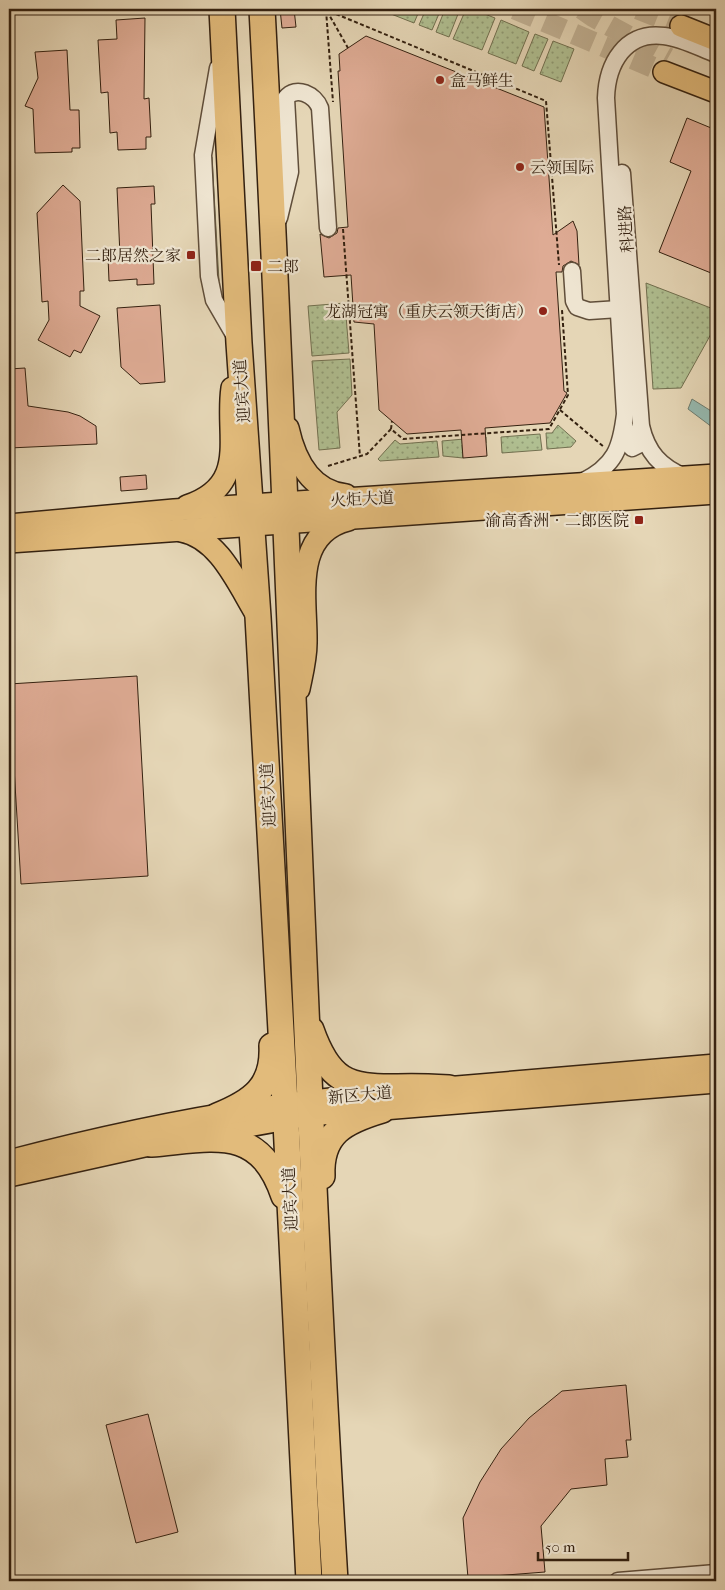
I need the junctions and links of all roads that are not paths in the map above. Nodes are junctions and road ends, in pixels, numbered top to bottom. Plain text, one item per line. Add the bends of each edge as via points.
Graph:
1 (222, 9) edge
2 (262, 9) edge
3 (681, 26) tunnel mouth
4 (716, 40) edge
5 (716, 54) edge
6 (716, 64) edge
7 (716, 77) edge
8 (716, 92) edge
9 (335, 228) road end
10 (274, 239) junction
11 (565, 269) road end
12 (618, 309) junction
13 (238, 343) junction
14 (241, 374) junction
15 (282, 398) junction
16 (624, 414) junction
17 (641, 426) junction
18 (716, 475) edge
19 (685, 477) junction
20 (576, 485) junction
21 (716, 493) edge
22 (372, 507) junction
23 (285, 513) junction
24 (250, 515) junction
25 (174, 520) junction
26 (9, 525) edge
27 (9, 542) edge
28 (258, 617) junction
29 (293, 721) junction
30 (279, 990) junction
31 (306, 1017) junction
32 (716, 1065) edge
33 (716, 1082) edge
34 (449, 1088) junction
35 (297, 1109) junction
36 (382, 1110) junction
37 (217, 1116) junction
38 (151, 1144) junction
39 (9, 1161) edge
40 (9, 1176) edge
41 (291, 1216) junction
42 (319, 1317) junction
43 (716, 1573) edge
44 (309, 1581) edge
45 (335, 1581) edge
46 (618, 1581) edge

1 - 13 highway, 迎宾大道
2 - 10 highway, 迎宾大道
3 - 4 main road
5 - 12 street via 675,38 646,37 628,45 610,70 606,98
6 - 17 street, 科进路 via 672,46 648,46 627,59 617,85
7 - 8 main road via 666,65
9 - 10 street via 320,108 310,94 292,93 285,101 289,177
10 - 15 highway, 迎宾大道
11 - 12 street via 577,306 589,311
12 - 16 street
13 - 14 highway, 迎宾大道
13 - 25 main road via 231,396 233,443 230,466 221,484
14 - 15 highway via 252,401 261,411 271,411
14 - 24 highway, 迎宾大道
15 - 22 main road via 292,449 310,478 326,491
15 - 23 highway, 迎宾大道
16 - 17 street via 630,447 636,448 640,444
16 - 20 street via 620,442 610,462 595,476
17 - 19 street, 科进路 via 646,442 660,463
18 - 19 main road, 火炬大道
19 - 20 main road, 火炬大道
20 - 22 main road, 火炬大道
21 - 22 main road, 火炬大道
22 - 23 main road, 火炬大道
22 - 29 main road via 330,529 316,543 307,561 304,581 306,645
23 - 24 main road, 火炬大道
23 - 29 highway, 迎宾大道
24 - 25 main road, 火炬大道
24 - 28 highway, 迎宾大道
25 - 26 main road, 火炬大道
25 - 27 main road, 火炬大道
25 - 28 main road via 214,551
28 - 29 highway via 269,613 277,620
28 - 30 highway, 迎宾大道
29 - 31 highway, 迎宾大道
30 - 35 highway, 迎宾大道
30 - 37 highway via 271,1019 273,1061 269,1074 249,1101
31 - 34 highway via 323,1058 332,1070 350,1083 372,1088
31 - 35 highway, 迎宾大道
32 - 34 main road, 新区大道
33 - 36 main road, 新区大道
34 - 35 main road, 新区大道
35 - 36 main road, 新区大道
35 - 37 main road, 新区大道
35 - 38 main road, 新区大道
35 - 41 highway, 迎宾大道
35 - 42 highway, 迎宾大道
36 - 42 highway via 342,1126 329,1141 322,1157 326,1276
37 - 39 main road, 新区大道
38 - 40 main road, 新区大道
38 - 41 highway via 221,1139 250,1146 276,1173
41 - 44 highway, 迎宾大道
42 - 45 highway, 迎宾大道
43 - 46 street

